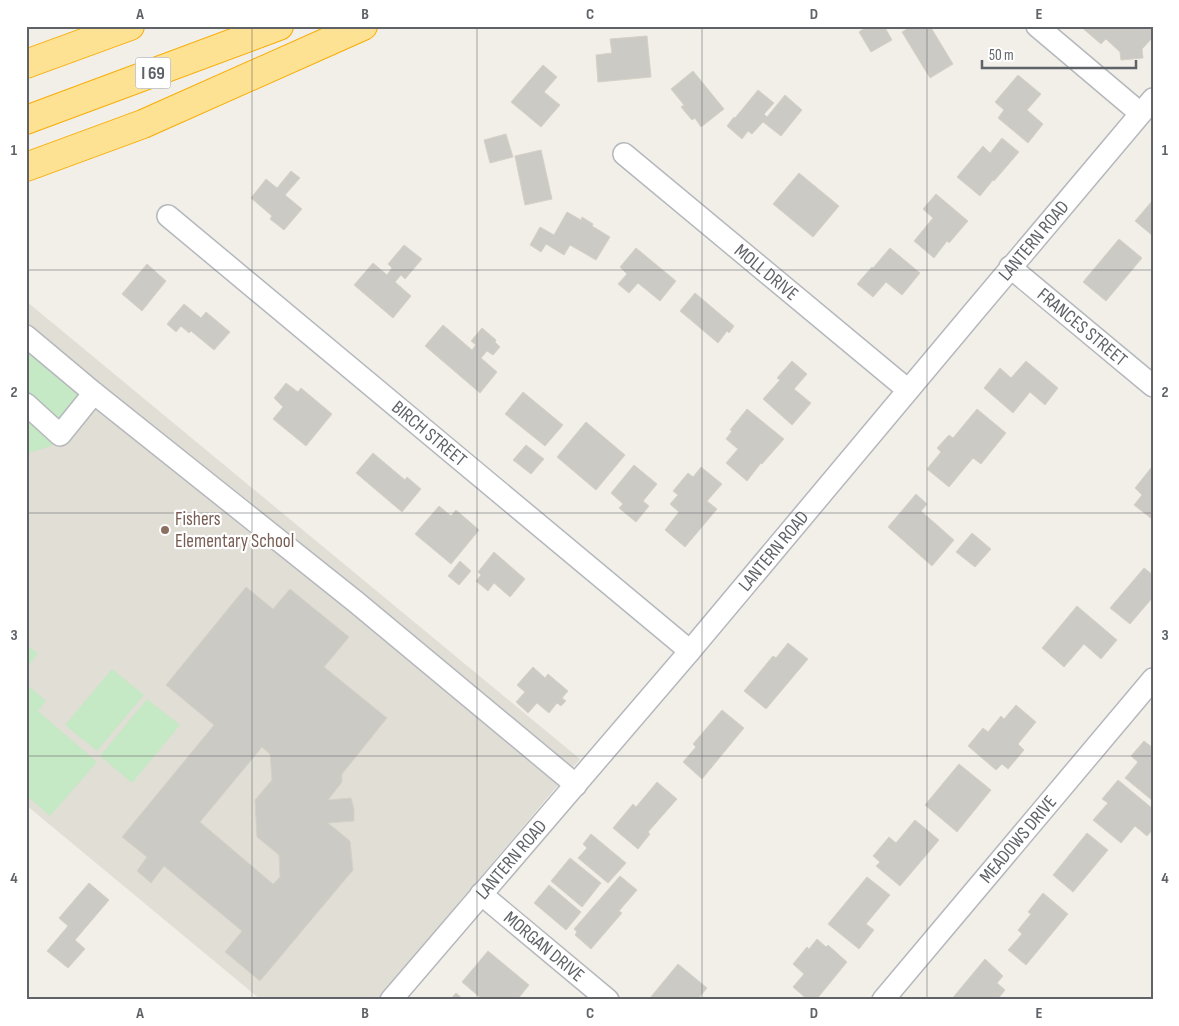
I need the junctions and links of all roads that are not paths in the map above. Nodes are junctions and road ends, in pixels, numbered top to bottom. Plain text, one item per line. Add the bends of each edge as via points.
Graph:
1 (130, 26) edge
2 (279, 26) edge
3 (363, 26) edge
4 (1037, 26) edge
5 (26, 64) edge
6 (1147, 106) edge
7 (26, 120) edge
8 (624, 154) dead end
9 (26, 168) edge
10 (168, 216) dead end
11 (1010, 268) junction
12 (26, 336) edge
13 (1153, 386) edge
14 (908, 390) junction
15 (94, 393) junction
16 (26, 404) edge
17 (690, 651) junction
18 (1153, 679) edge
19 (576, 785) junction
20 (481, 894) junction
21 (391, 1000) edge
22 (608, 1000) edge
23 (883, 1000) edge

1 - 5 highway
2 - 7 highway, I 69
3 - 9 highway via 143,124
4 - 6 street
6 - 11 street, LANTERN ROAD
8 - 14 street, MOLL DRIVE
10 - 17 street, BIRCH STREET
11 - 13 street, FRANCES STREET
11 - 14 street, LANTERN ROAD
12 - 15 street
14 - 17 street, LANTERN ROAD
15 - 16 street via 60,434
15 - 19 street via 356,602
17 - 19 street, LANTERN ROAD
18 - 23 street, MEADOWS DRIVE
19 - 20 street, LANTERN ROAD
20 - 21 street, LANTERN ROAD
20 - 22 street, MORGAN DRIVE

